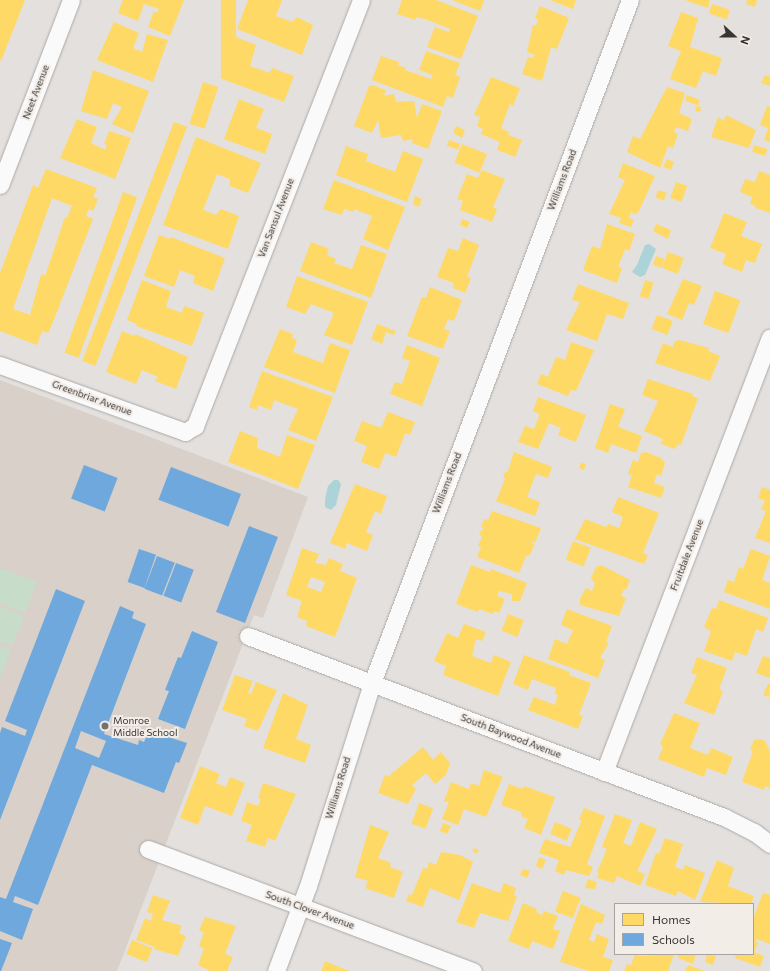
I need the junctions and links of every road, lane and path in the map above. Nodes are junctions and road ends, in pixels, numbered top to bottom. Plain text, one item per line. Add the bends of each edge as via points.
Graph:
1 (71, 0) edge
2 (361, 0) edge
3 (630, 0) edge
4 (0, 185) edge
5 (770, 338) edge
6 (0, 365) edge
7 (185, 432) joint
8 (248, 636) dead end
9 (372, 683) junction
10 (604, 772) junction
11 (770, 844) edge
12 (148, 849) dead end
13 (300, 906) junction
14 (276, 971) edge
15 (473, 971) edge

1 - 4 street, Neet Avenue
2 - 7 street, Van Sansul Avenue via 195,426
3 - 9 street, Williams Road
5 - 10 street, Fruitdale Avenue
6 - 7 street, Greenbriar Avenue
8 - 9 street, South Baywood Avenue
9 - 10 street, South Baywood Avenue
9 - 13 street, Williams Road
10 - 11 street, South Baywood Avenue via 724,817 754,832
12 - 13 street, South Clover Avenue
13 - 14 street, Williams Road
13 - 15 street, South Clover Avenue

